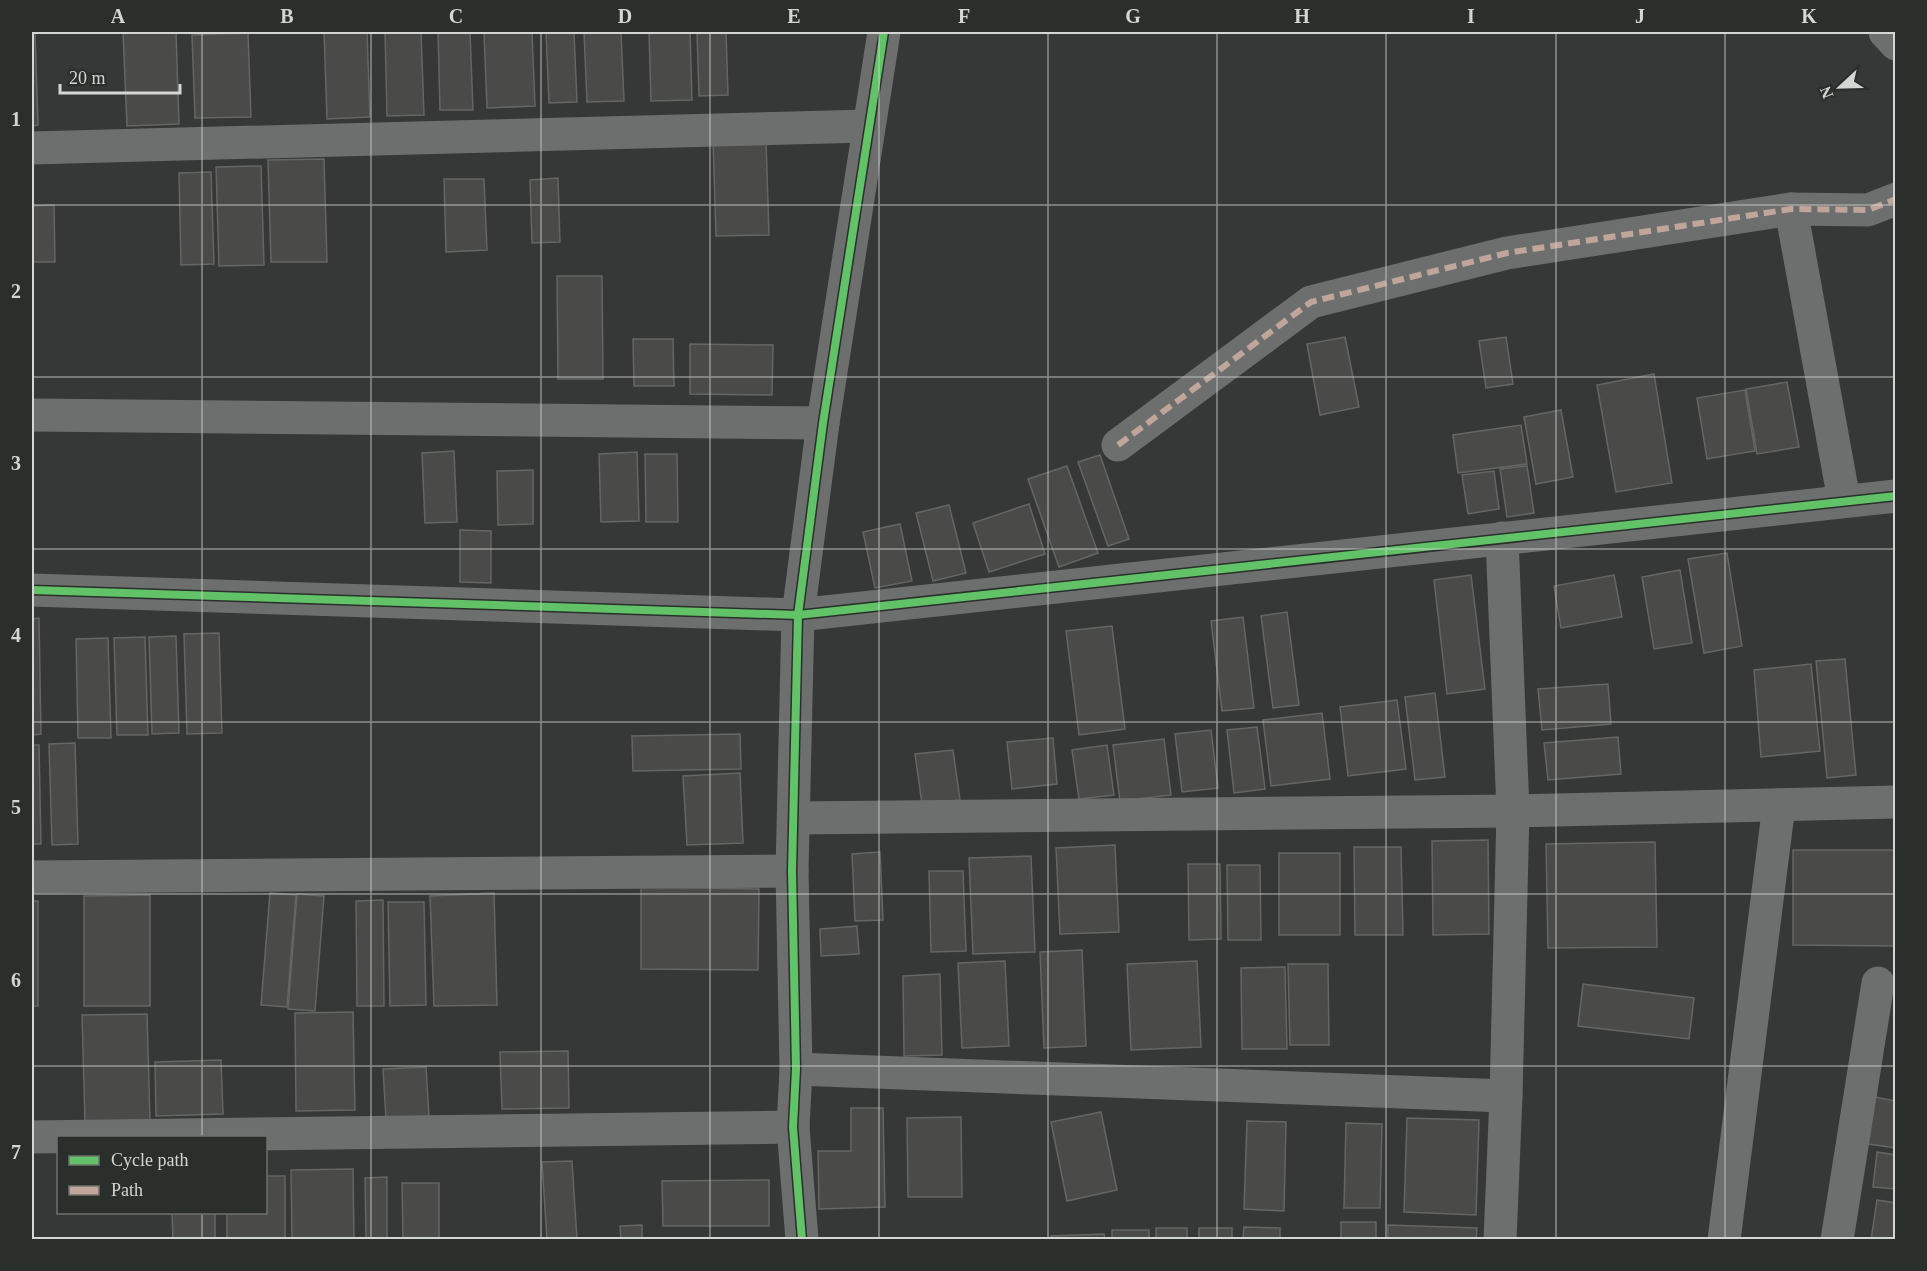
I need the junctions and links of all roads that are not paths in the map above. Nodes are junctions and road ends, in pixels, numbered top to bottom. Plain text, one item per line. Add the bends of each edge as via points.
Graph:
1 (884, 32) edge
2 (1885, 32) edge
3 (1896, 44) edge
4 (868, 126) junction
5 (32, 148) edge
6 (1896, 199) edge
7 (1791, 209) junction
8 (32, 415) edge
9 (823, 423) junction
10 (1118, 445) dead end
11 (1896, 496) edge
12 (1844, 500) junction
13 (1502, 538) junction
14 (32, 590) edge
15 (798, 615) junction
16 (1896, 802) edge
17 (1779, 805) junction
18 (1513, 811) junction
19 (794, 818) junction
20 (792, 871) junction
21 (32, 878) edge
22 (1878, 983) dead end
23 (796, 1069) junction
24 (1506, 1096) junction
25 (793, 1127) junction
26 (108, 1136) edge
27 (32, 1137) edge
28 (57, 1137) edge
29 (802, 1239) edge
30 (1500, 1239) edge
31 (1724, 1239) edge
32 (1837, 1239) edge

1 - 4 street
2 - 3 main road
4 - 5 street
4 - 9 street
6 - 7 street via 1868,210
7 - 10 street via 1507,253 1311,302
7 - 12 street
8 - 9 street
9 - 15 street
11 - 12 street
12 - 13 street
13 - 15 street
13 - 18 street
14 - 15 street
15 - 19 street
16 - 17 street
17 - 18 street
17 - 31 street
18 - 19 street
18 - 24 street
19 - 20 street
20 - 21 street
20 - 23 street
22 - 32 street
23 - 24 street
23 - 25 street
24 - 30 street
25 - 26 street
25 - 29 street
27 - 28 street

